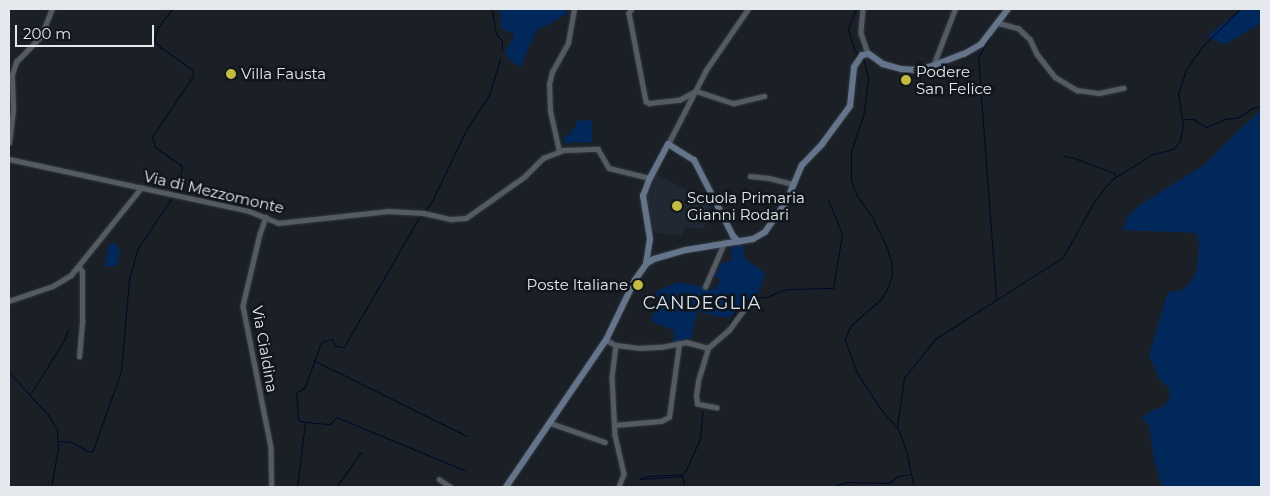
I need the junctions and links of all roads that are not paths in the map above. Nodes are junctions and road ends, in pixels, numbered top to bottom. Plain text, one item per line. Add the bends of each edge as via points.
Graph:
1 (52, 9) edge
2 (574, 9) edge
3 (632, 9) edge
4 (748, 9) edge
5 (863, 9) edge
6 (955, 9) edge
7 (1008, 9) edge
8 (999, 23) junction
9 (863, 56) junction
10 (932, 66) junction
11 (1123, 88) dead end
12 (696, 91) junction
13 (764, 96) dead end
14 (9, 143) edge
15 (668, 144) junction
16 (559, 151) junction
17 (9, 159) edge
18 (750, 176) dead end
19 (650, 178) junction
20 (793, 184) junction
21 (141, 188) junction
22 (266, 217) junction
23 (731, 241) junction
24 (646, 264) junction
25 (79, 267) junction
26 (705, 287) dead end
27 (9, 301) edge
28 (744, 309) dead end
29 (606, 340) junction
30 (679, 344) junction
31 (616, 345) junction
32 (708, 348) junction
33 (79, 357) dead end
34 (717, 408) dead end
35 (550, 423) junction
36 (614, 425) junction
37 (605, 442) dead end
38 (439, 479) dead end
39 (272, 487) edge
40 (451, 487) edge
41 (506, 487) edge
42 (620, 487) edge

1 - 14 street via 41,36 16,62 12,75
2 - 16 street via 568,43 549,84 550,111
3 - 12 street via 629,14 646,101 679,100
4 - 12 street via 706,70
5 - 9 street
6 - 10 street
7 - 8 main road
8 - 10 main road via 981,44
8 - 11 street via 1018,28 1030,39 1055,77 1077,90 1099,93
9 - 10 main road via 901,69 918,70
9 - 20 main road via 854,69 850,106 802,165
12 - 13 street via 734,102
12 - 15 street
15 - 19 main road
15 - 23 main road via 694,160
16 - 19 street, Via di Mezzomonte via 598,149 609,168
16 - 22 street, Via di Mezzomonte via 543,158 524,177 466,218 388,211 278,223
17 - 21 street, Via di Mezzomonte
18 - 20 street
19 - 24 main road via 643,198 650,239
20 - 23 main road via 778,216 765,232 753,239
21 - 22 street, Via di Mezzomonte
21 - 25 street
22 - 39 street, Via Cialdina via 243,306 271,448
23 - 24 main road via 665,256
23 - 26 street
24 - 29 main road
25 - 27 street via 60,282
25 - 33 street via 82,272 82,320
28 - 32 street via 729,330
29 - 31 street
29 - 35 main road
30 - 31 street via 651,348
30 - 32 street
30 - 36 street via 669,418
31 - 36 street via 612,376
32 - 34 street via 696,399 699,405
35 - 37 street
35 - 41 main road
36 - 42 street via 624,472
38 - 40 street

